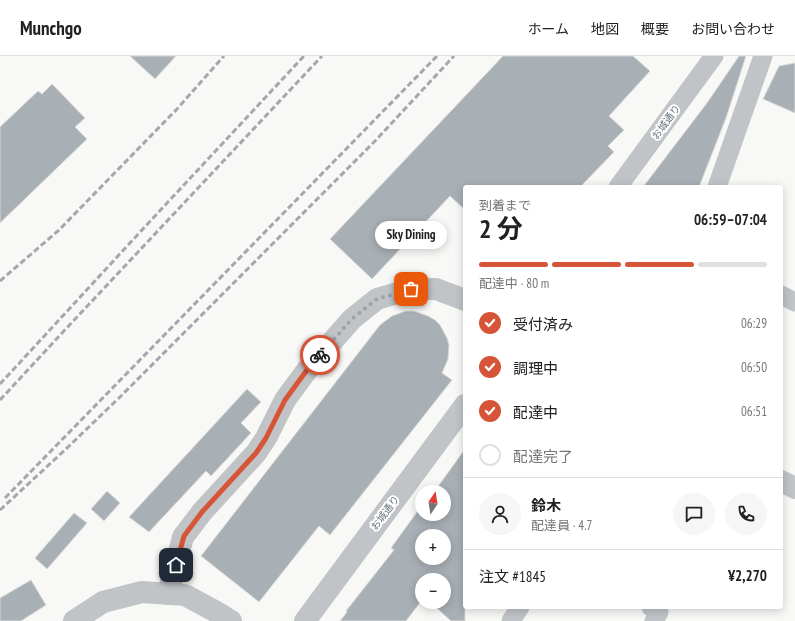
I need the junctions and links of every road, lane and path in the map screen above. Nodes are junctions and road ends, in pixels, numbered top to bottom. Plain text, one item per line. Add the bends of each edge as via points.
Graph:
1 (714, 56) edge
2 (763, 56) edge
3 (619, 185) edge
4 (718, 185) edge
5 (783, 297) edge
6 (463, 299) edge
7 (795, 302) edge
8 (463, 408) edge
9 (783, 482) edge
10 (795, 488) edge
11 (168, 594) junction
12 (519, 609) edge
13 (655, 609) edge
14 (74, 621) edge
15 (231, 621) edge
16 (305, 621) edge
17 (511, 621) edge
18 (654, 621) edge

1 - 3 street, お城通り
2 - 4 street
5 - 7 street
6 - 11 street via 436,289 411,289 377,299 352,319 307,370 285,400 256,453 202,512 184,536
8 - 16 street, お城通り
9 - 10 street
11 - 14 street via 142,592 103,602
11 - 15 street via 185,595
12 - 17 street
13 - 18 street via 659,612

